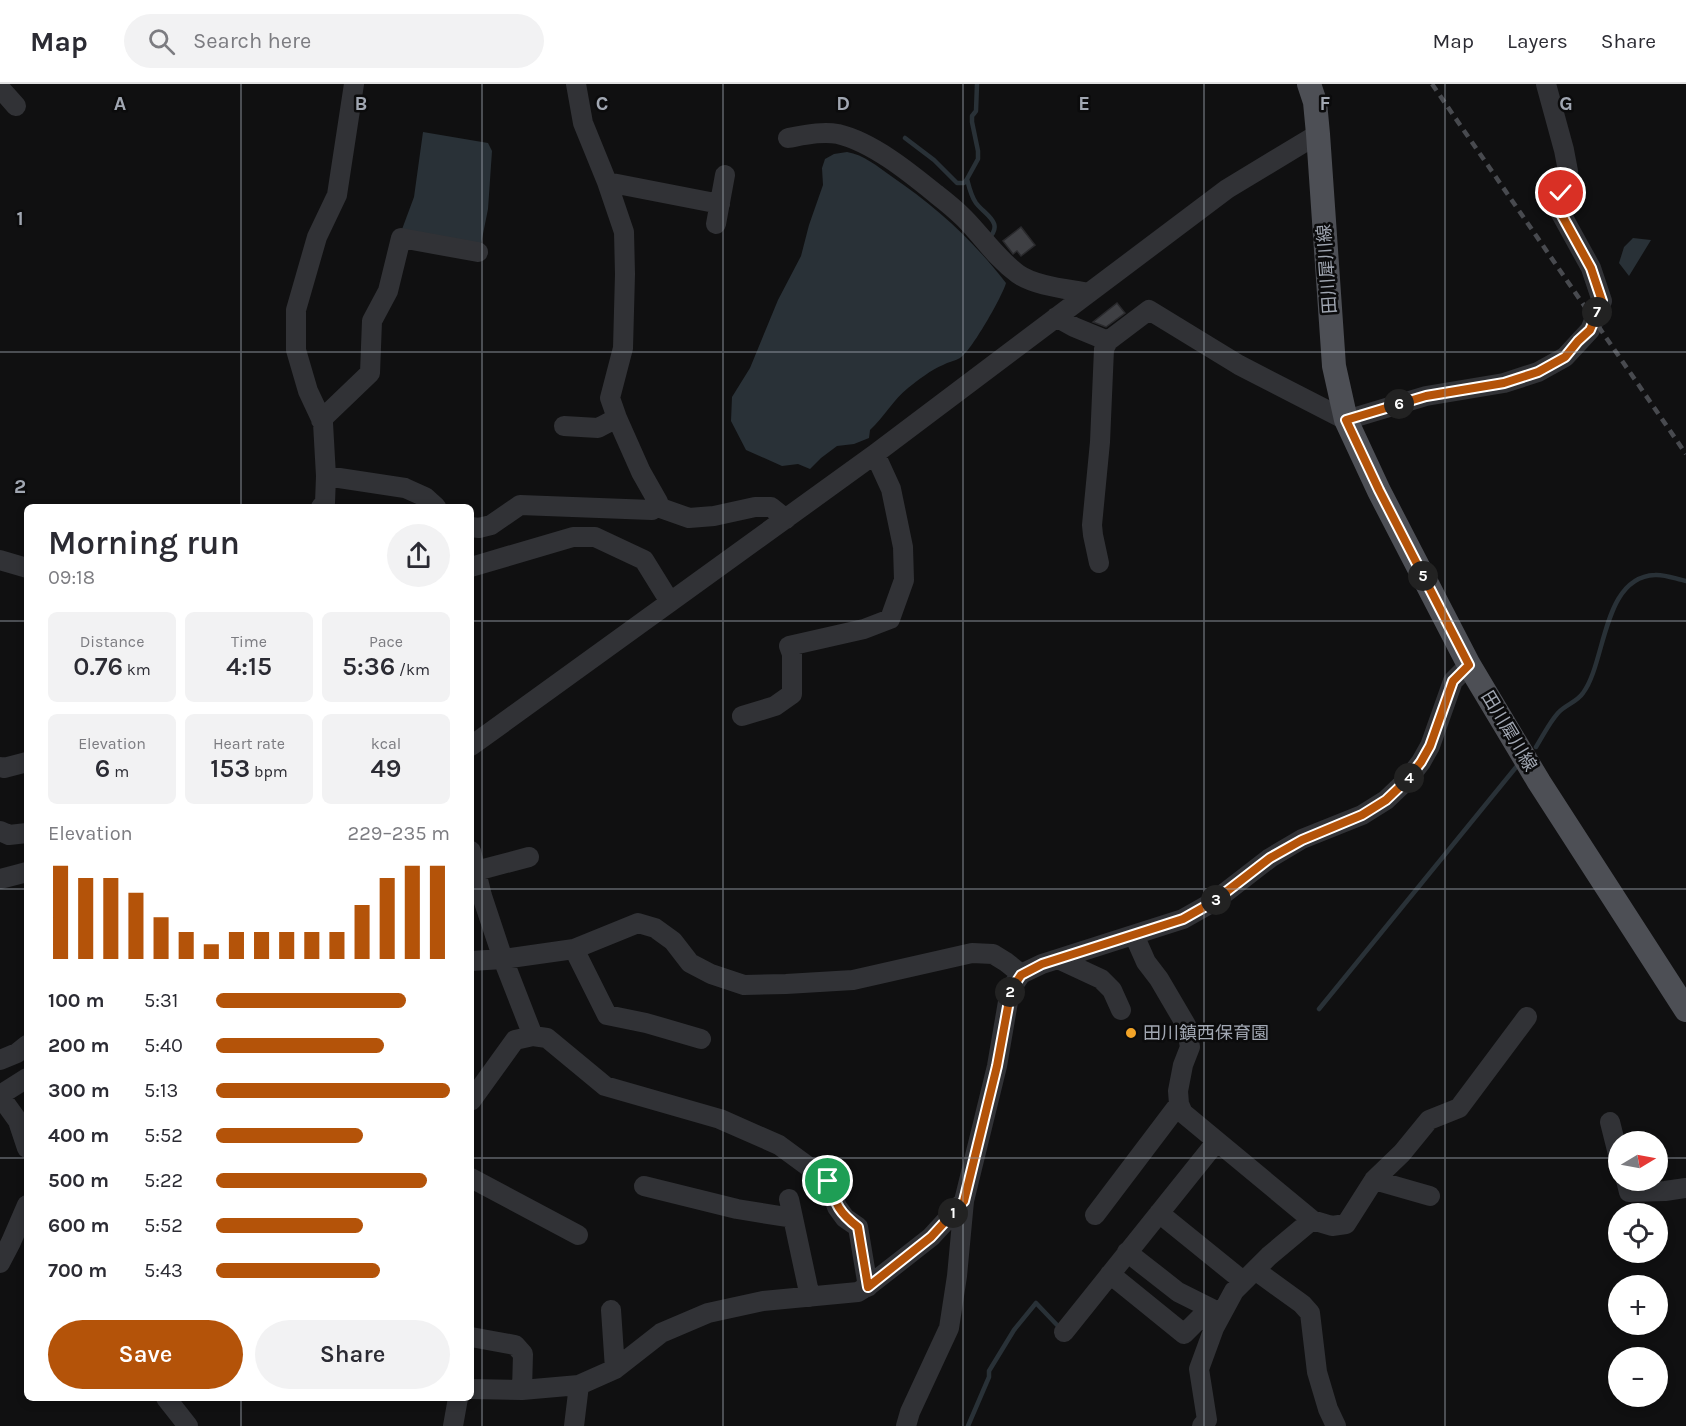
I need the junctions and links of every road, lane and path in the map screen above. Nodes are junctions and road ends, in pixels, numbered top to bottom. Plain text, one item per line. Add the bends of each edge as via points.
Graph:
1 (354, 84) edge
2 (576, 84) edge
3 (1310, 84) edge
4 (1546, 84) edge
5 (0, 88) edge
6 (16, 106) dead end
7 (1318, 134) junction
8 (788, 138) dead end
9 (725, 176) dead end
10 (608, 182) junction
11 (720, 204) junction
12 (716, 224) dead end
13 (478, 252) dead end
14 (1088, 293) junction
15 (1056, 318) junction
16 (1108, 341) junction
17 (617, 418) junction
18 (321, 420) junction
19 (1346, 420) junction
20 (564, 426) dead end
21 (875, 454) junction
22 (326, 476) junction
23 (323, 504) edge
24 (427, 504) edge
25 (655, 506) junction
26 (786, 519) junction
27 (474, 527) edge
28 (0, 560) edge
29 (1099, 563) dead end
30 (474, 566) edge
31 (24, 567) edge
32 (670, 602) junction
33 (1469, 665) junction
34 (742, 716) dead end
35 (474, 744) edge
36 (24, 763) edge
37 (0, 767) edge
38 (0, 831) edge
39 (24, 832) edge
40 (529, 857) dead end
41 (474, 863) edge
42 (476, 871) junction
43 (24, 873) edge
44 (0, 879) edge
45 (1134, 935) junction
46 (574, 949) junction
47 (503, 959) junction
48 (1058, 959) junction
49 (474, 961) edge
50 (1021, 975) junction
51 (1121, 1010) dead end
52 (1686, 1010) edge
53 (1527, 1017) dead end
54 (533, 1036) junction
55 (701, 1039) dead end
56 (24, 1047) edge
57 (0, 1060) edge
58 (24, 1080) edge
59 (0, 1095) edge
60 (474, 1097) edge
61 (1179, 1104) junction
62 (23, 1118) edge
63 (1610, 1122) dead end
64 (1612, 1131) edge
65 (1217, 1141) junction
66 (474, 1180) edge
67 (1374, 1180) junction
68 (644, 1186) dead end
69 (1686, 1188) edge
70 (1629, 1191) edge
71 (1665, 1191) edge
72 (1668, 1191) edge
73 (1430, 1196) dead end
74 (964, 1201) junction
75 (24, 1212) edge
76 (1159, 1213) junction
77 (1095, 1215) dead end
78 (1312, 1220) junction
79 (578, 1235) dead end
80 (1127, 1252) junction
81 (0, 1263) edge
82 (1110, 1274) junction
83 (1249, 1275) junction
84 (868, 1287) junction
85 (810, 1297) junction
86 (611, 1310) dead end
87 (1216, 1311) junction
88 (1064, 1332) dead end
89 (474, 1337) edge
90 (615, 1370) junction
91 (579, 1385) junction
92 (474, 1389) edge
93 (522, 1390) junction
94 (168, 1401) edge
95 (457, 1401) edge
96 (188, 1426) edge
97 (453, 1426) edge
98 (574, 1426) edge
99 (906, 1426) edge
100 (1202, 1426) edge
101 (1336, 1426) edge

1 - 18 street via 337,195 317,237 296,310 296,350
2 - 10 street via 583,123
3 - 7 main road, 田川犀川線
4 - 19 street via 1568,171 1559,210 1591,268 1602,301 1590,330 1565,357 1538,372 1504,383 1426,396
5 - 6 street
7 - 14 street via 1227,189
7 - 19 main road, 田川犀川線 via 1334,366
8 - 14 street via 838,134 859,142 917,178 962,215 998,258 1020,275
9 - 11 street
10 - 11 street
10 - 17 street via 624,232 623,348 610,398
11 - 12 street
13 - 18 street via 401,238 388,291 372,321 370,373
14 - 15 street
15 - 16 street
15 - 21 street
16 - 19 street via 1149,310 1239,365
16 - 29 street via 1104,349 1092,525
17 - 20 street via 598,428
17 - 25 street via 658,502
18 - 22 street
19 - 33 main road, 田川犀川線
21 - 26 street
21 - 34 street via 891,489 903,547 904,580 890,620 789,646 792,694 775,706
22 - 23 street
22 - 24 street via 405,488
25 - 26 street via 688,518 771,507
25 - 27 street via 652,510 520,505 491,525
26 - 32 street
28 - 31 street
30 - 32 street via 573,537 595,537 644,560
32 - 35 street
33 - 45 street via 1453,681 1421,762 1386,800 1278,854 1183,919
33 - 52 main road, 田川犀川線 via 1539,782
36 - 37 street
38 - 39 street via 9,835
40 - 42 street
41 - 42 street
42 - 47 street
43 - 44 street
45 - 48 street
45 - 61 street via 1146,962 1186,1025 1190,1047 1183,1065
46 - 47 street
46 - 50 street via 638,923 655,928 673,941 690,963 744,984 853,980 972,953 993,954
46 - 55 street via 607,1015
47 - 49 street
47 - 54 street
48 - 50 street
48 - 51 street via 1101,979 1112,990
50 - 74 street via 1011,990
53 - 67 street via 1459,1108 1429,1120
54 - 60 street via 515,1041
54 - 84 street via 547,1038 605,1086 720,1119 779,1144 828,1181 837,1207 858,1227
56 - 57 street
58 - 59 street
59 - 62 street
61 - 65 street via 1183,1113
61 - 77 street
63 - 64 street
65 - 76 street
65 - 78 street
66 - 79 street
67 - 73 street
67 - 78 street via 1346,1224 1332,1226
68 - 85 street via 737,1209 791,1209
69 - 72 street
70 - 71 street
74 - 84 street via 931,1237
74 - 99 street via 949,1328
75 - 81 street
76 - 80 street
76 - 83 street
78 - 83 street
80 - 82 street
80 - 87 street via 1178,1292
82 - 87 street via 1184,1334
82 - 88 street
83 - 87 street
83 - 101 street via 1302,1304 1310,1313 1317,1372
84 - 85 street via 858,1292
85 - 90 street via 763,1301 708,1313 662,1334
86 - 90 street
87 - 100 street via 1199,1369 1207,1420
89 - 93 street via 515,1345 523,1354
90 - 91 street
91 - 93 street
91 - 98 street
92 - 93 street
94 - 96 street
95 - 97 street

